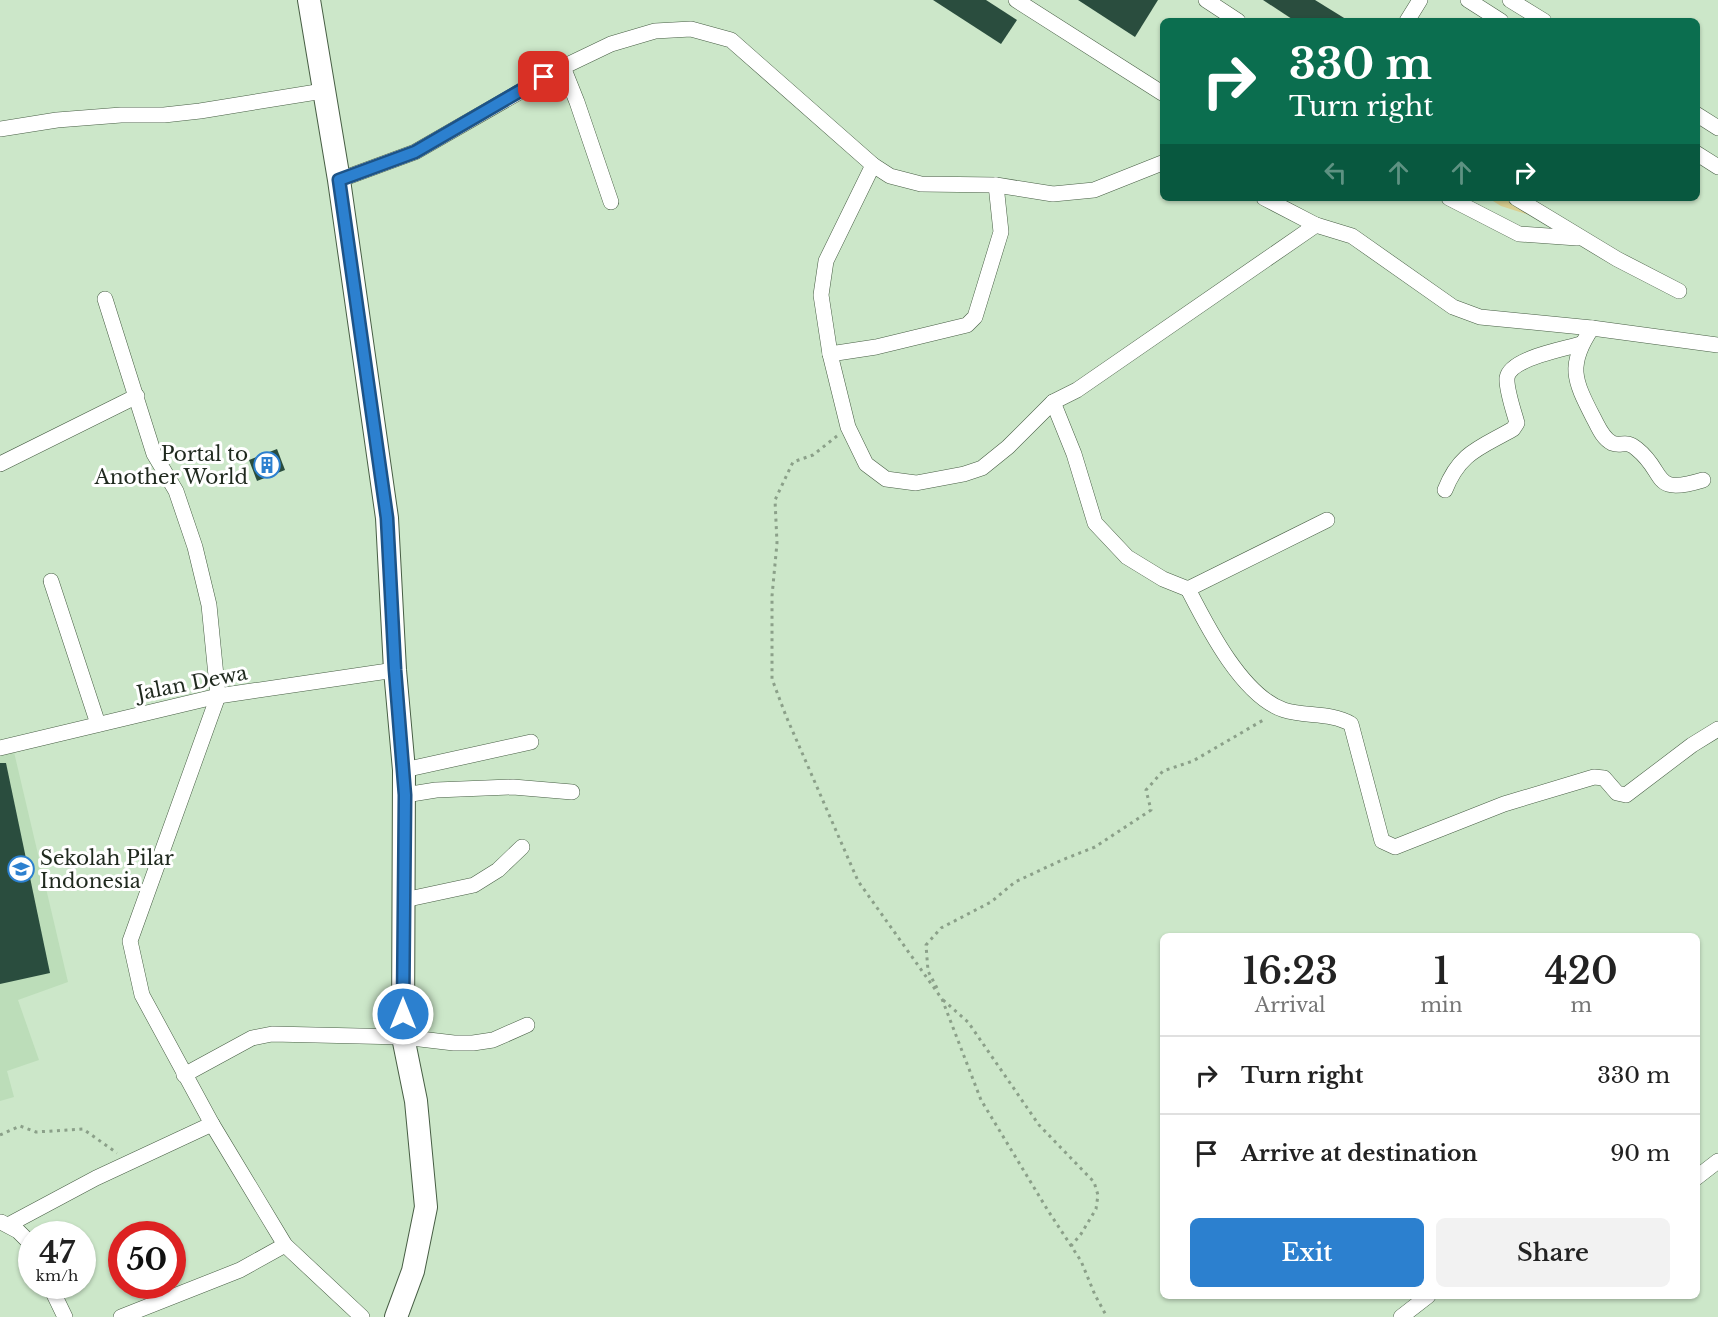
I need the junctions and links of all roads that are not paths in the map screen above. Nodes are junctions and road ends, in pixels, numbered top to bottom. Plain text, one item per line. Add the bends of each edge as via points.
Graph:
1 (309, 0) edge
2 (1016, 0) edge
3 (1206, 0) edge
4 (1420, 0) edge
5 (1468, 0) edge
6 (1510, 0) edge
7 (1231, 18) edge
8 (1409, 18) edge
9 (1496, 18) edge
10 (1539, 18) edge
11 (563, 67) junction
12 (323, 91) junction
13 (1160, 92) edge
14 (1700, 117) edge
15 (1718, 128) edge
16 (0, 129) edge
17 (1700, 156) edge
18 (1160, 164) edge
19 (873, 165) junction
20 (1718, 167) edge
21 (339, 180) junction
22 (996, 185) junction
23 (1270, 201) edge
24 (1455, 201) edge
25 (1521, 201) edge
26 (611, 202) dead end
27 (1316, 225) junction
28 (1580, 238) junction
29 (1679, 291) dead end
30 (105, 299) dead end
31 (1592, 328) junction
32 (1581, 344) junction
33 (1718, 345) edge
34 (830, 354) junction
35 (137, 396) junction
36 (1053, 402) junction
37 (0, 464) edge
38 (1702, 480) dead end
39 (1445, 490) dead end
40 (1327, 520) dead end
41 (51, 581) dead end
42 (1188, 589) junction
43 (395, 670) junction
44 (218, 696) junction
45 (98, 724) junction
46 (1718, 729) edge
47 (531, 742) dead end
48 (0, 748) edge
49 (404, 770) junction
50 (572, 792) dead end
51 (405, 795) junction
52 (522, 847) dead end
53 (404, 900) junction
54 (527, 1025) dead end
55 (403, 1037) junction
56 (184, 1075) junction
57 (212, 1124) junction
58 (1718, 1161) edge
59 (1700, 1175) edge
60 (4, 1224) edge
61 (18, 1232) edge
62 (285, 1245) junction
63 (56, 1299) edge
64 (1424, 1299) edge
65 (65, 1317) edge
66 (121, 1317) edge
67 (362, 1317) edge
68 (396, 1317) edge
69 (1401, 1317) edge

1 - 12 main road
2 - 13 street
3 - 7 street
4 - 8 street
5 - 9 street
6 - 10 street
11 - 19 street via 611,44 655,31 691,29 731,40
11 - 21 street via 415,152
11 - 26 street
12 - 16 street via 200,111 79,118
12 - 21 main road
14 - 15 street
17 - 20 street
18 - 22 street via 1094,190 1053,195
19 - 22 street via 890,176 921,184
19 - 34 street via 826,261 821,295
21 - 43 main road via 387,518
22 - 34 street via 1001,232 975,317 967,326
23 - 27 street
24 - 28 street via 1519,234
25 - 28 street
27 - 31 street via 1352,236 1453,307 1480,317
27 - 36 street via 1077,390
28 - 29 street
30 - 35 street
31 - 32 street
31 - 33 street
32 - 38 street via 1575,381 1603,436 1613,443 1630,443 1661,480 1672,486
32 - 39 street via 1527,359 1511,369 1507,377 1517,423 1467,455 1455,468
34 - 36 street via 848,427 866,464 886,479 916,483 982,468
35 - 37 street
35 - 44 street via 154,454 176,490 195,547 209,605
36 - 42 street via 1095,523 1127,557
40 - 42 street
41 - 45 street
42 - 46 street via 1212,636 1237,672 1264,699 1282,709 1351,724 1382,842 1395,847 1504,804 1594,777 1604,778 1617,793 1626,795
43 - 44 street, Jalan Dewa
43 - 49 main road
44 - 45 street, Jalan Dewa
44 - 56 street via 130,940 142,995
45 - 48 street, Jalan Dewa
47 - 49 street
49 - 51 main road
50 - 51 street via 513,787
51 - 53 main road
52 - 53 street via 498,870 474,885
53 - 55 main road
54 - 55 street via 493,1040 473,1043
55 - 56 street via 272,1034 252,1038
55 - 68 main road via 416,1101 426,1207 413,1270
56 - 57 street
57 - 60 street
57 - 62 street
58 - 59 street
60 - 61 street
62 - 66 street via 240,1270
62 - 67 street
63 - 65 street
64 - 69 street

